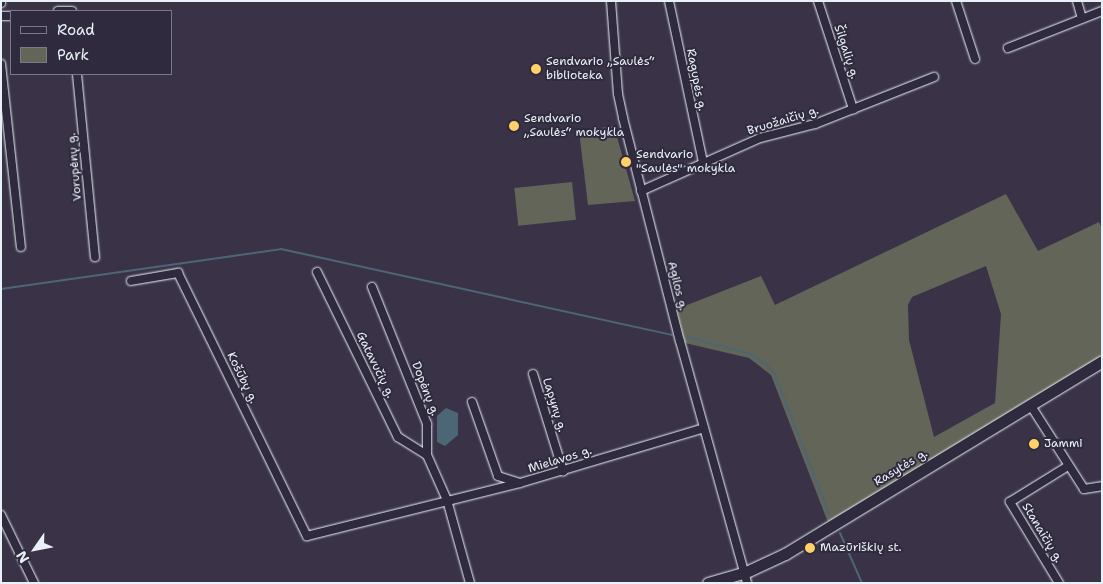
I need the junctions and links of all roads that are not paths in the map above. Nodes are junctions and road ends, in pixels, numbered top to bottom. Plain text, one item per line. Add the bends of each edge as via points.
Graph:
1 (611, 1) edge
2 (668, 1) edge
3 (818, 1) edge
4 (956, 1) edge
5 (1077, 1) edge
6 (1102, 11) edge
7 (1082, 18) junction
8 (1008, 48) dead end
9 (975, 59) dead end
10 (1, 64) edge
11 (78, 75) edge
12 (934, 77) dead end
13 (854, 109) junction
14 (703, 163) junction
15 (641, 191) junction
16 (21, 247) dead end
17 (94, 258) dead end
18 (317, 272) dead end
19 (131, 281) dead end
20 (372, 287) dead end
21 (1102, 362) edge
22 (533, 374) dead end
23 (472, 402) dead end
24 (1031, 406) junction
25 (704, 428) junction
26 (427, 456) junction
27 (1068, 466) junction
28 (563, 471) junction
29 (520, 483) junction
30 (1102, 486) edge
31 (447, 500) junction
32 (1, 515) edge
33 (746, 578) edge
34 (34, 583) edge
35 (470, 583) edge
36 (708, 583) edge
37 (1059, 583) edge

1 - 15 street, Agilos g. via 618,94
2 - 14 street, Ragupės g.
3 - 13 street, Šilgalių g.
4 - 9 street
5 - 7 street
6 - 7 street
7 - 8 street
10 - 16 street
11 - 17 street, Vorupėnų g.
12 - 13 street, Bruožaičių g.
13 - 14 street, Bruožaičių g. via 803,128 760,138
14 - 15 street, Bruožaičių g.
15 - 25 street, Agilos g.
18 - 26 street, Gatavučių g. via 398,437
19 - 31 street, Košūbų g. via 178,273 307,536
20 - 26 street, Dopėnų g. via 427,424
21 - 24 main road, Rasytės g.
22 - 28 street, Lapynų g.
23 - 29 street, Mielavos g. via 498,476
24 - 27 street
24 - 33 main road, Rasytės g.
25 - 28 street, Mielavos g.
25 - 33 street, Agilos g.
26 - 31 street, Dopėnų g.
27 - 30 street via 1084,489
27 - 37 street, Stanaičių g. via 1010,502
28 - 29 street, Mielavos g.
29 - 31 street
31 - 35 street, Dopėnų g.
32 - 34 street
33 - 36 main road, Rasytės g.

